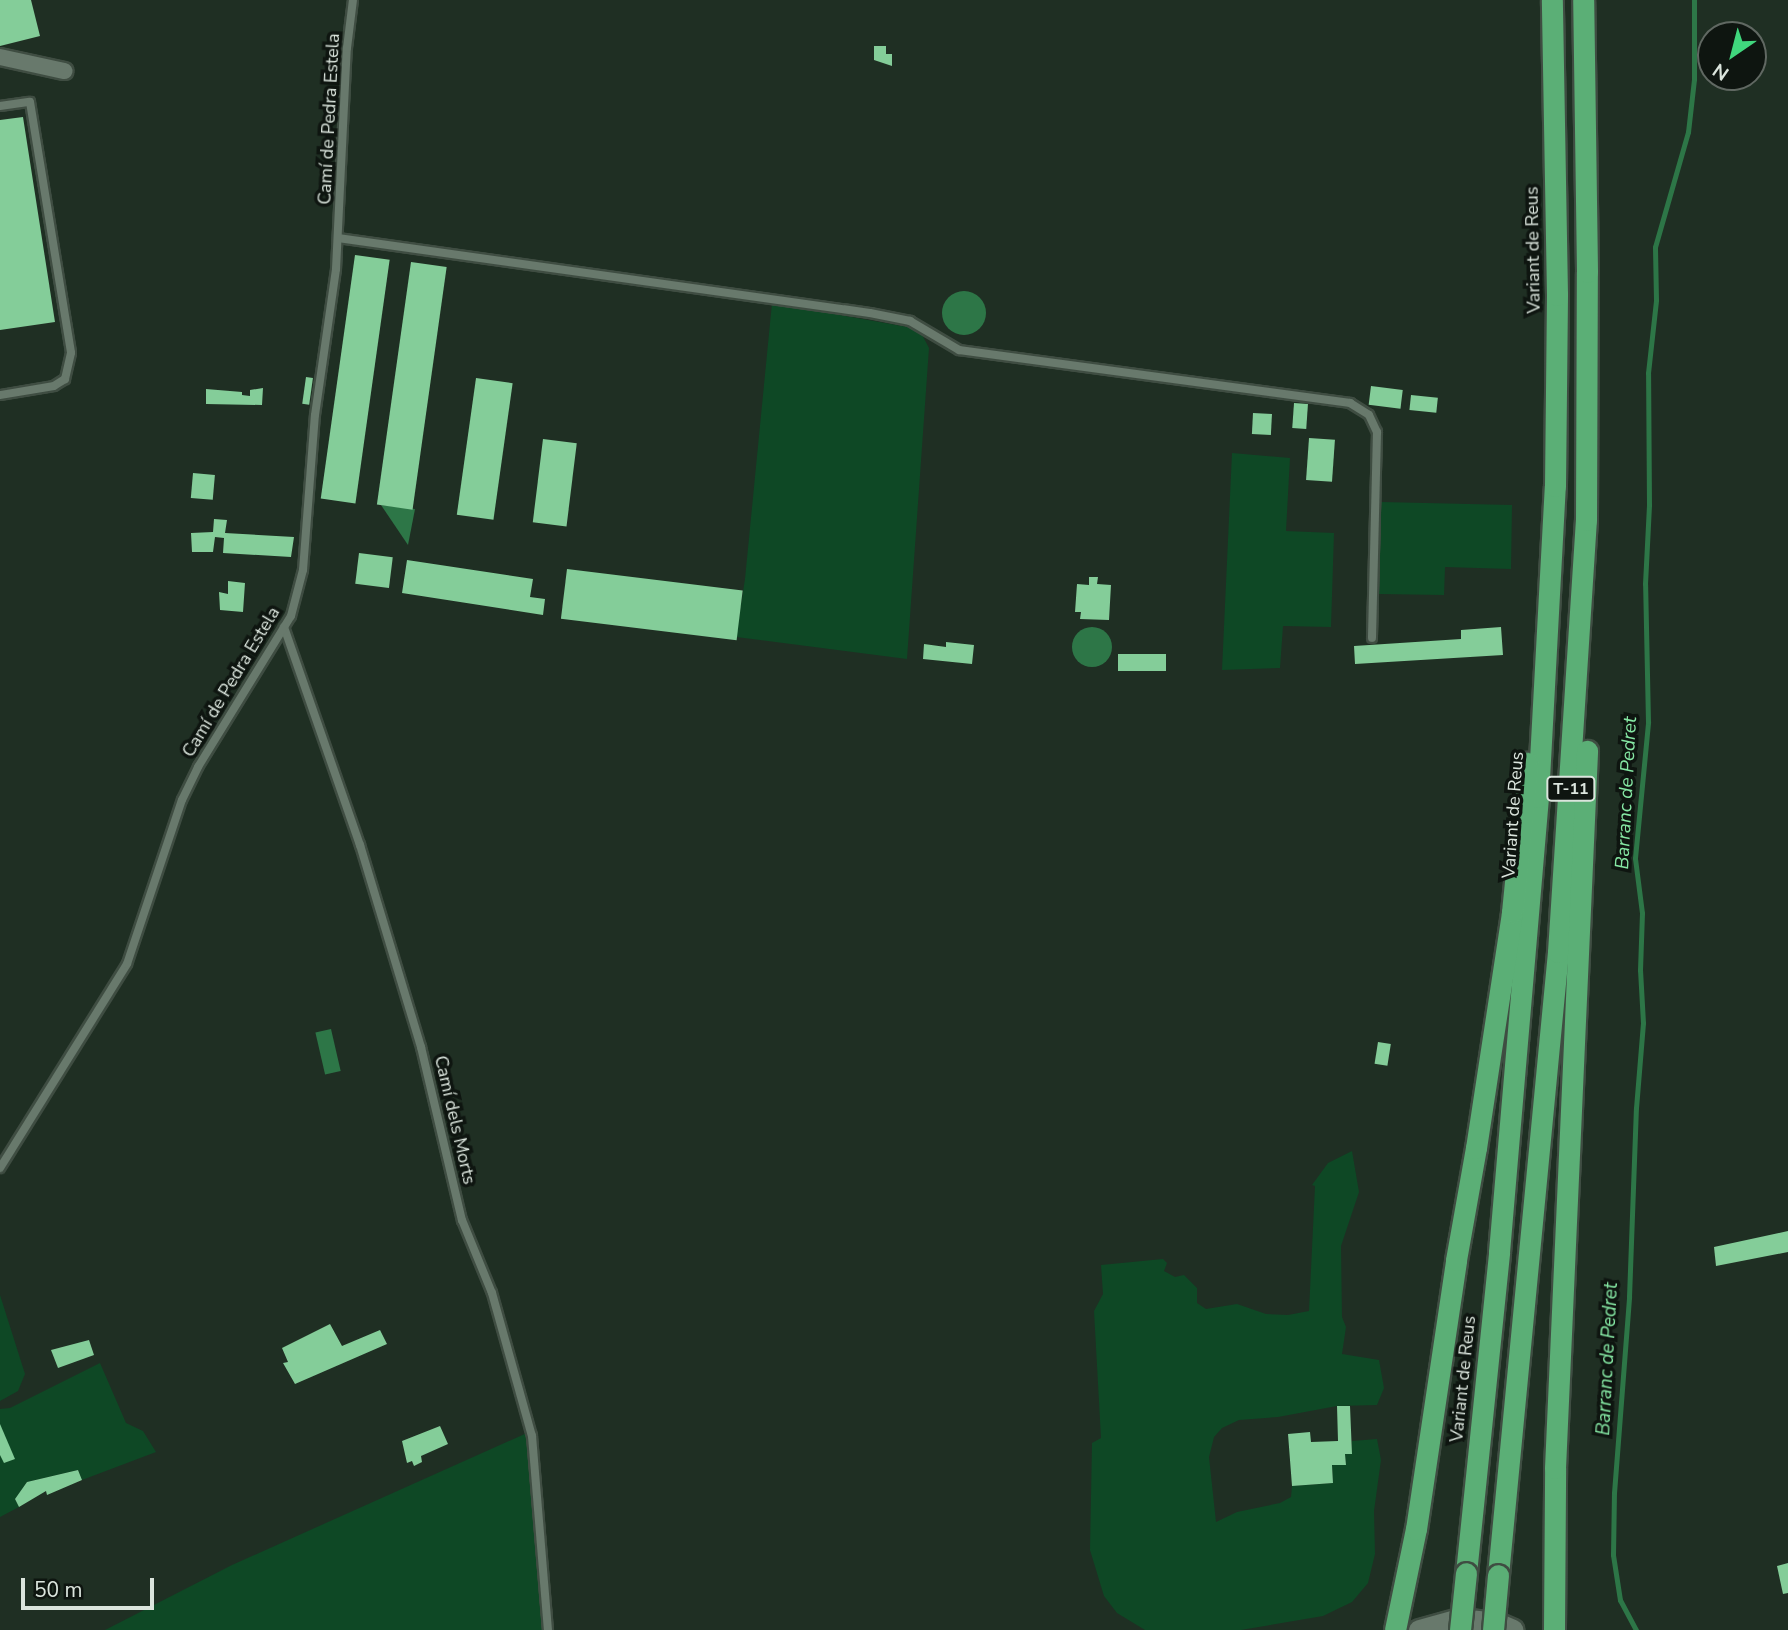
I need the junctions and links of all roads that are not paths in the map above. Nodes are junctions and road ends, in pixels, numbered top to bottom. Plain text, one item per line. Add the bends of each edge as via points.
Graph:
1 (353, 0) edge
2 (1552, 0) edge
3 (1583, 0) edge
4 (0, 57) edge
5 (64, 71) dead end
6 (0, 106) edge
7 (338, 238) junction
8 (1587, 272) junction
9 (0, 395) edge
10 (1555, 485) junction
11 (284, 627) junction
12 (1371, 638) dead end
13 (0, 1168) edge
14 (548, 1630) edge
15 (1395, 1630) edge
16 (1419, 1630) edge
17 (1461, 1630) edge
18 (1493, 1630) edge
19 (1513, 1630) edge
20 (1554, 1630) edge

1 - 7 lane, Camí de Pedra Estela
2 - 10 highway, Variant de Reus / T-11
3 - 8 highway, T-11
4 - 5 street
6 - 9 lane via 30,102 71,353 65,379 54,386
7 - 11 lane, Camí de Pedra Estela via 315,415 303,570
7 - 12 lane via 870,313 910,321 959,350 1350,403 1369,415 1377,432
8 - 18 highway, T-11, bridge via 1586,520 1570,792
8 - 20 highway via 1597,521 1555,1468
10 - 15 highway via 1512,912 1416,1529
10 - 17 highway, Variant de Reus / T-11, bridge via 1536,824
11 - 13 lane, Camí de Pedra Estela via 214,737 182,800 127,964
11 - 14 lane, Camí dels Morts via 360,845 421,1048 462,1220 492,1293 532,1436
16 - 19 main road via 1459,1619 1497,1623

